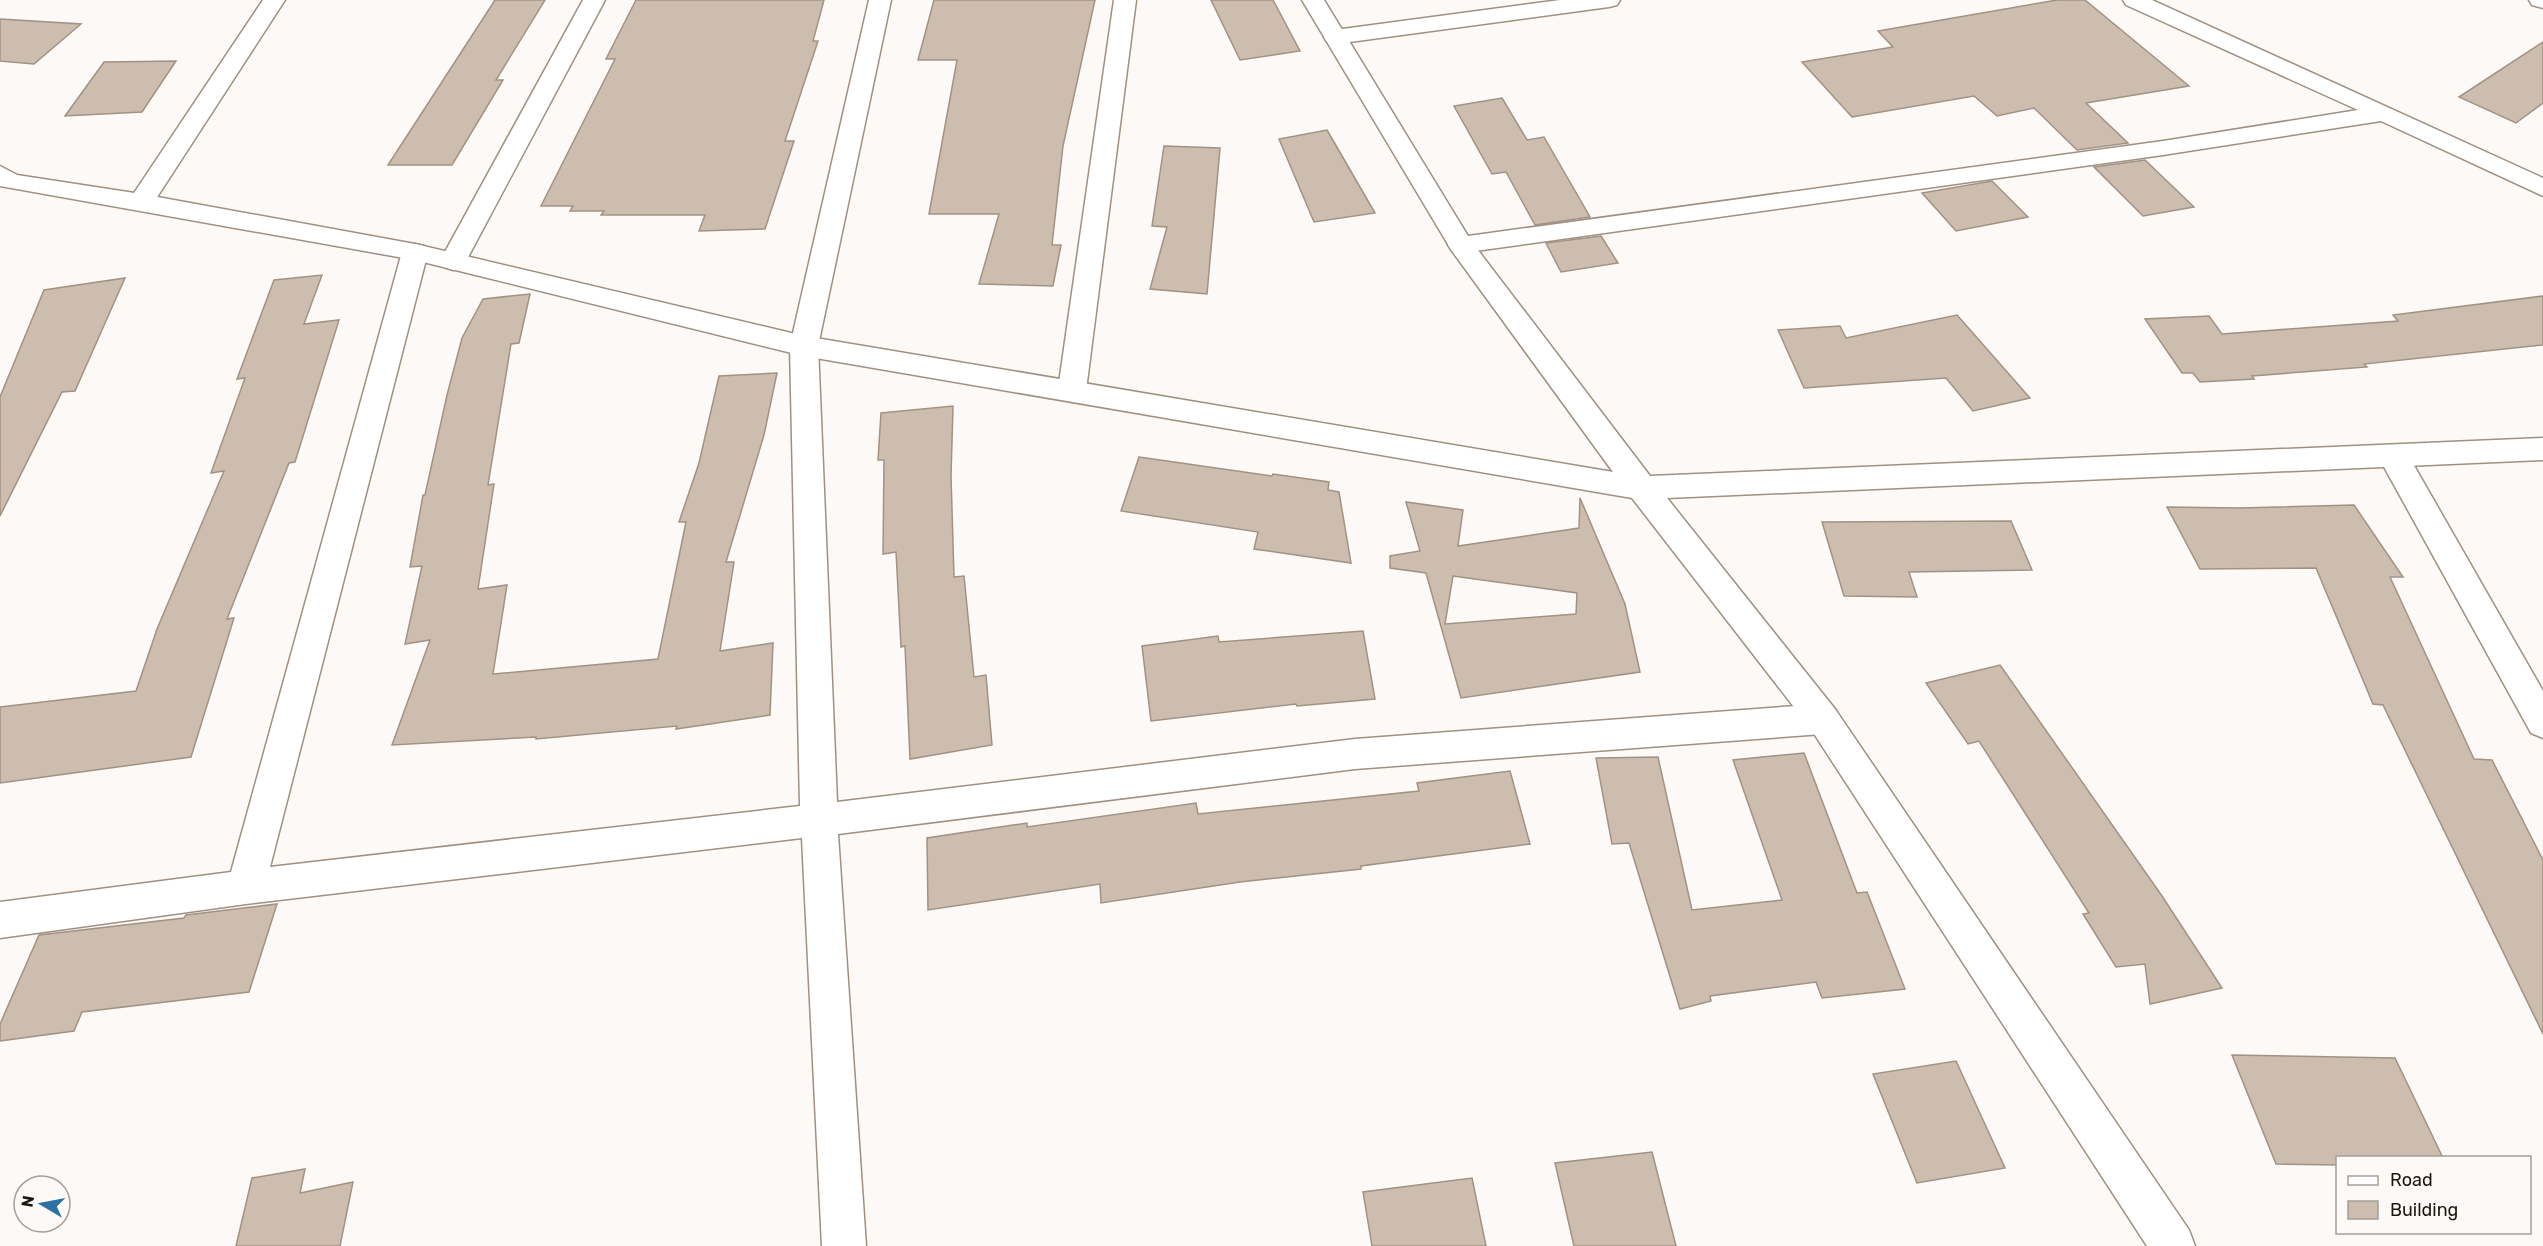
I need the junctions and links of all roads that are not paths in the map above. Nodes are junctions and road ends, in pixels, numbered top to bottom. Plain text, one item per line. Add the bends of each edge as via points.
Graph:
1 (274, 0) edge
2 (594, 0) edge
3 (880, 0) edge
4 (1125, 0) edge
5 (1313, 0) edge
6 (1609, 0) edge
7 (2134, 0) edge
8 (1335, 37) junction
9 (2384, 113) junction
10 (3, 185) edge
11 (2543, 188) edge
12 (141, 201) junction
13 (1461, 245) junction
14 (415, 252) junction
15 (453, 261) junction
16 (804, 346) junction
17 (1072, 390) junction
18 (2543, 449) edge
19 (2392, 456) junction
20 (1642, 488) junction
21 (1823, 719) junction
22 (2543, 723) edge
23 (819, 820) junction
24 (246, 887) junction
25 (0, 920) edge
26 (844, 1246) edge
27 (2173, 1246) edge

1 - 12 street
2 - 15 street
3 - 16 street
4 - 17 street
5 - 8 street
6 - 8 street
7 - 9 street
8 - 13 street
9 - 11 street
9 - 13 street via 2163,148
10 - 12 street
12 - 14 street
13 - 20 street
14 - 15 street
14 - 24 street
15 - 16 street
16 - 17 street
16 - 23 street
17 - 20 street
18 - 19 street
19 - 20 street
19 - 22 street
20 - 21 street
21 - 23 street via 1355,754
21 - 27 street
23 - 24 street
23 - 26 street
24 - 25 street

